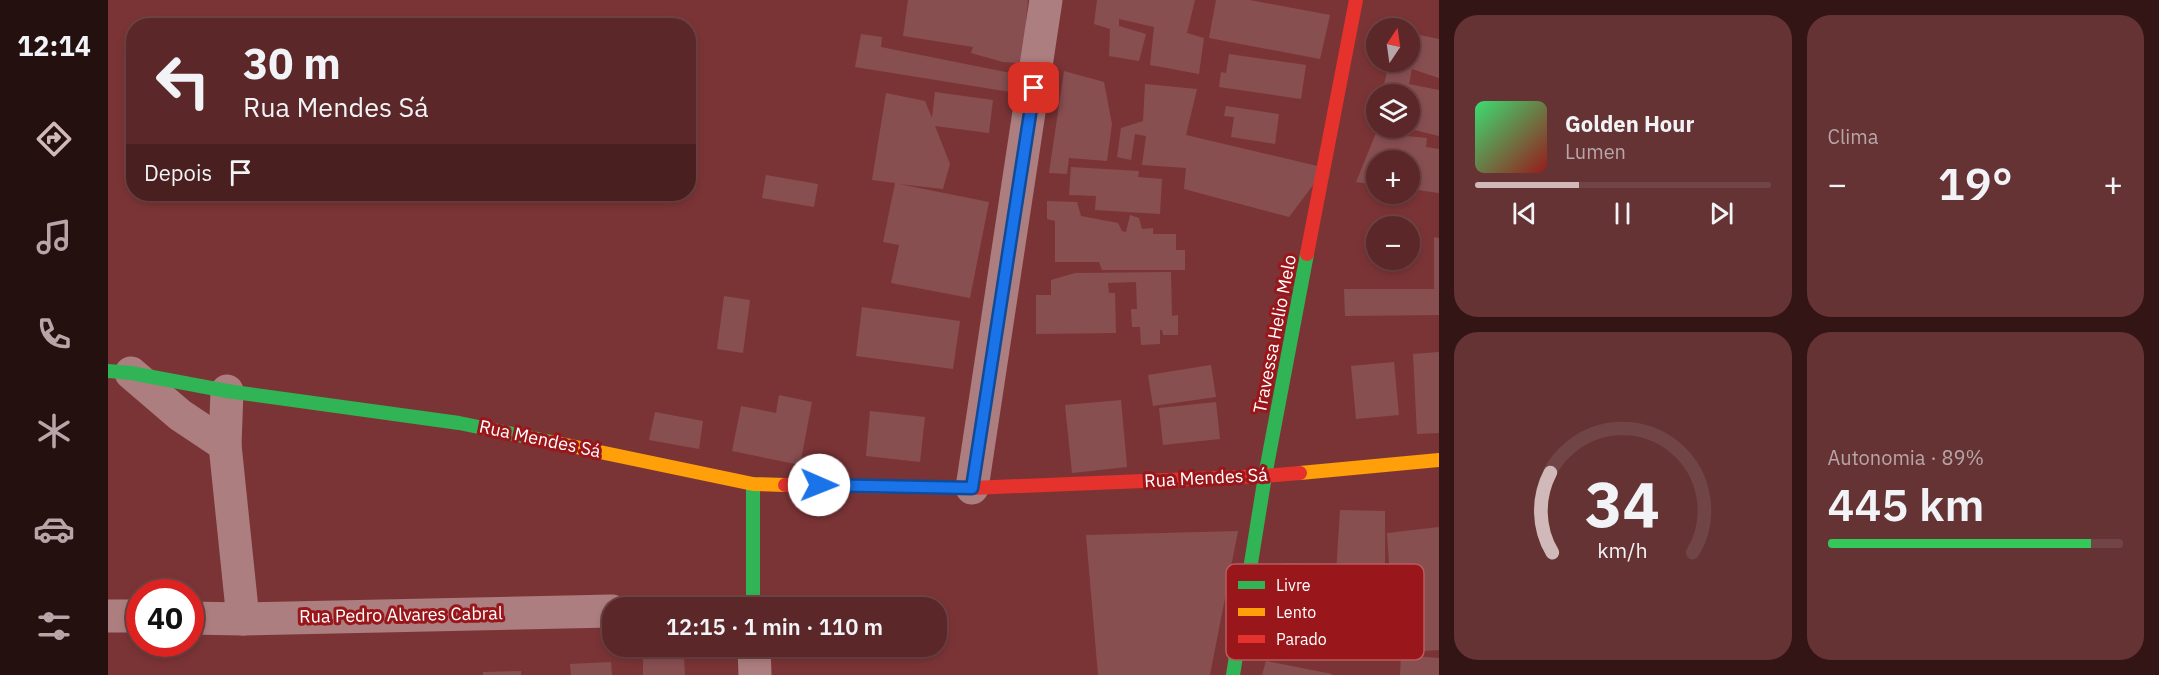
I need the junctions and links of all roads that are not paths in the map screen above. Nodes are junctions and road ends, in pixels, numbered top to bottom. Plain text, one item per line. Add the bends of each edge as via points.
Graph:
1 (1046, 0) edge
2 (1356, 0) edge
3 (119, 372) edge
4 (227, 391) junction
5 (225, 445) junction
6 (1439, 460) edge
7 (1265, 476) junction
8 (753, 484) junction
9 (972, 488) junction
10 (1251, 564) edge
11 (753, 597) edge
12 (602, 611) edge
13 (108, 616) edge
14 (126, 616) edge
15 (204, 618) edge
16 (243, 619) junction
17 (754, 657) edge
18 (1235, 660) edge
19 (755, 675) edge
20 (1233, 675) edge

1 - 9 street
2 - 7 street, Travessa Helio Melo
3 - 4 street, Rua Mendes Sá
3 - 5 street
4 - 5 street
4 - 8 street, Rua Mendes Sá via 459,423
5 - 16 street
6 - 7 street, Rua Mendes Sá
7 - 9 street, Rua Mendes Sá
7 - 10 street, Travessa Helio Melo
8 - 9 street, Rua Mendes Sá
8 - 11 street
12 - 16 street, Rua Pedro Alvares Cabral
13 - 14 street
15 - 16 street, Rua Pedro Alvares Cabral
17 - 19 street
18 - 20 street, Travessa Helio Melo

